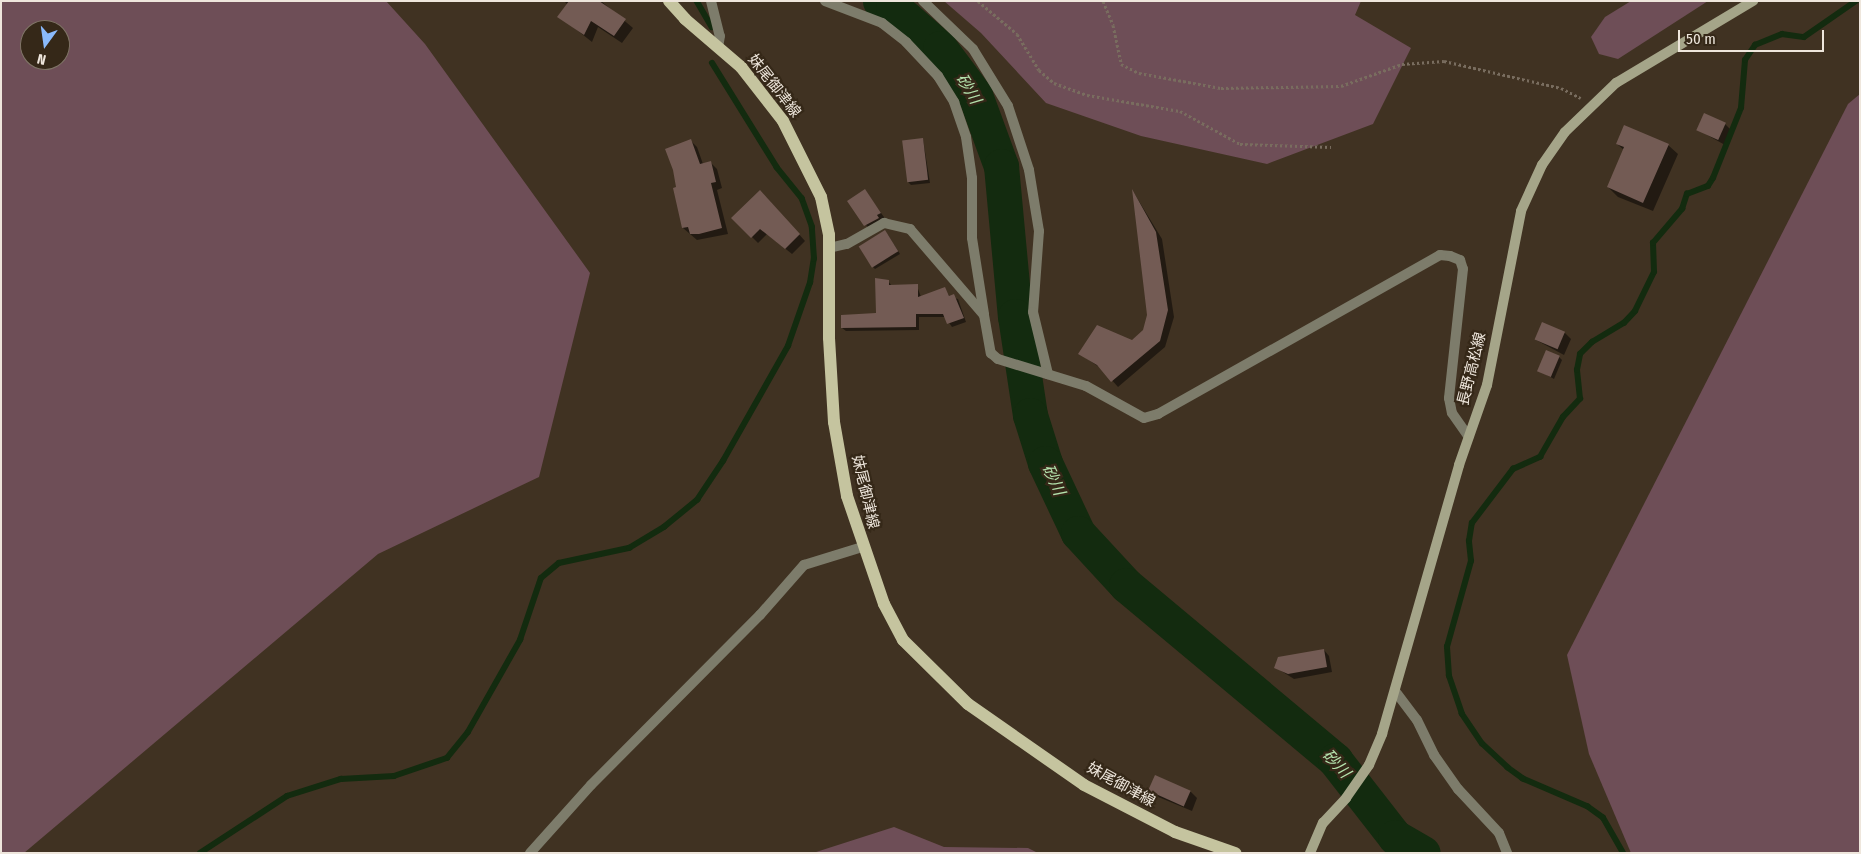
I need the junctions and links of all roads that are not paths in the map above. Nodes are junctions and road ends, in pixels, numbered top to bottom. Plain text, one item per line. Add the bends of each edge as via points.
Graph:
1 (669, 1) edge
2 (711, 1) edge
3 (825, 1) edge
4 (923, 1) edge
5 (1753, 1) edge
6 (718, 47) junction
7 (829, 248) junction
8 (984, 315) junction
9 (1048, 374) junction
10 (1469, 437) junction
11 (862, 547) junction
12 (1395, 691) junction
13 (530, 853) edge
14 (1235, 853) edge
15 (1310, 853) edge
16 (1507, 853) edge

1 - 6 main road, 妹尾御津線
2 - 6 street via 720,36
3 - 8 street via 882,23 906,42 938,76 954,102 966,137 971,170 972,238
4 - 9 street via 973,49 1008,106 1029,170 1039,231 1033,312
5 - 10 main road, 長野高松線 via 1616,83 1565,132 1542,165 1522,212 1487,384
6 - 7 main road, 妹尾御津線 via 741,68 783,122 821,197
7 - 8 street via 847,244 884,223 910,229
7 - 11 main road, 妹尾御津線 via 829,338 834,422 847,496
8 - 9 street via 991,353 998,359
9 - 10 street via 1086,386 1133,414 1144,418 1158,414 1440,256 1450,256 1460,260 1463,268 1449,398 1452,413
10 - 12 main road, 長野高松線
11 - 13 street via 804,565 760,615 591,785
11 - 14 main road, 妹尾御津線 via 884,604 903,640 968,704 1084,785 1175,832
12 - 15 main road, 長野高松線 via 1369,765 1323,823
12 - 16 street via 1417,720 1434,756 1458,789 1499,833

